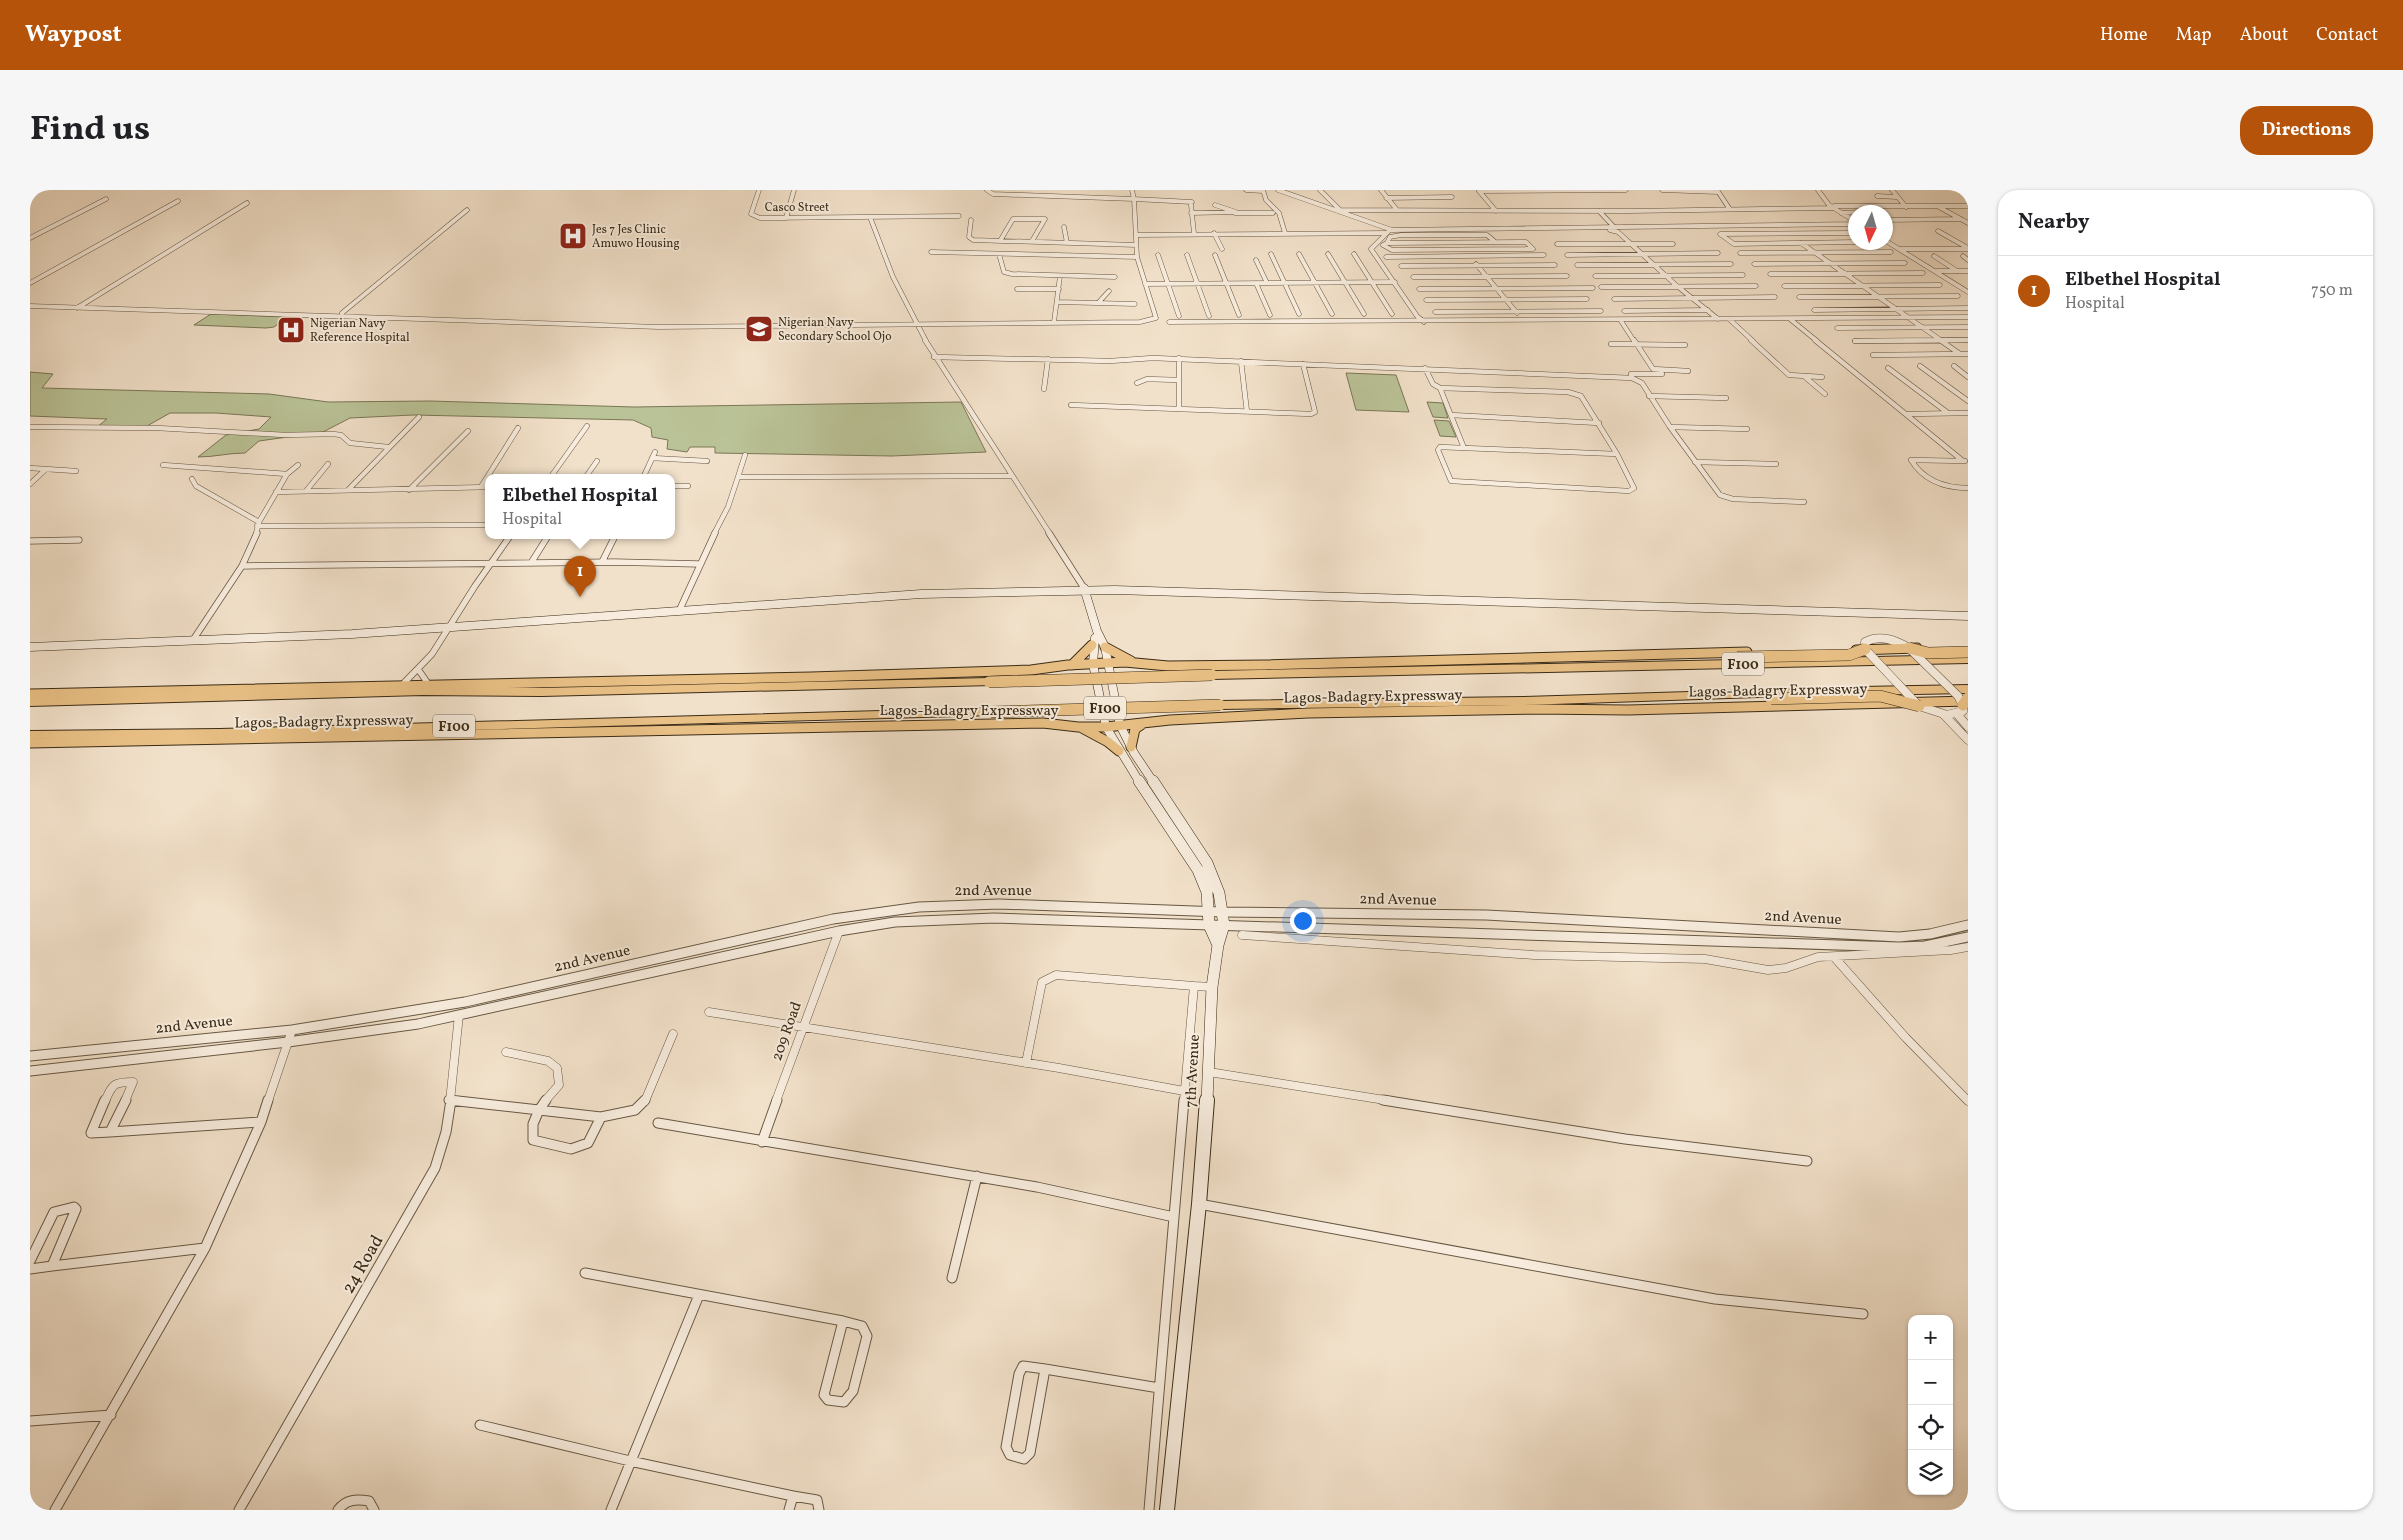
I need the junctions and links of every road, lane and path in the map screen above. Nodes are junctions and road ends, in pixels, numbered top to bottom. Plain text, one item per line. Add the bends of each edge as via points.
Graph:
1 (759, 190) edge
2 (794, 190) edge
3 (987, 190) edge
4 (1078, 190) edge
5 (1132, 190) edge
6 (1246, 190) edge
7 (1278, 190) edge
8 (1320, 190) edge
9 (1381, 190) edge
10 (1626, 190) edge
11 (1662, 190) edge
12 (1820, 190) edge
13 (1892, 190) edge
14 (1263, 191) edge
15 (1574, 191) edge
16 (1717, 191) edge
17 (1877, 196) dead end
18 (1079, 197) junction
19 (1452, 197) dead end
20 (1898, 197) junction
21 (1386, 198) junction
22 (106, 199) dead end
23 (1134, 200) junction
24 (178, 201) dead end
25 (248, 203) dead end
26 (1755, 203) dead end
27 (1742, 204) dead end
28 (1215, 205) dead end
29 (1939, 206) junction
30 (1968, 206) edge
31 (1834, 207) junction
32 (1848, 207) edge
33 (1893, 207) edge
34 (1906, 207) junction
35 (1729, 208) junction
36 (1746, 208) junction
37 (1760, 208) junction
38 (467, 210) dead end
39 (1340, 210) junction
40 (1397, 210) junction
41 (1334, 211) junction
42 (1496, 211) junction
43 (1599, 211) junction
44 (1191, 213) junction
45 (1235, 213) junction
46 (1273, 213) dead end
47 (1843, 213) junction
48 (1848, 213) edge
49 (959, 216) dead end
50 (1848, 216) edge
51 (870, 217) junction
52 (786, 218) junction
53 (1961, 219) junction
54 (971, 220) dead end
55 (1893, 220) edge
56 (1848, 221) edge
57 (1968, 223) edge
58 (1064, 226) dead end
59 (1616, 228) junction
60 (1392, 230) junction
61 (1542, 231) dead end
62 (1938, 231) dead end
63 (1285, 232) junction
64 (1194, 233) junction
65 (1214, 233) junction
66 (1385, 233) junction
67 (1848, 233) edge
68 (1788, 234) junction
69 (1138, 235) junction
70 (1401, 235) junction
71 (1420, 235) junction
72 (1452, 235) junction
73 (30, 238) edge
74 (1000, 241) junction
75 (1848, 241) edge
76 (1032, 242) junction
77 (1434, 242) junction
78 (1460, 242) junction
79 (1483, 242) junction
80 (1494, 242) junction
81 (1504, 242) junction
82 (1067, 243) junction
83 (1386, 243) junction
84 (1392, 243) junction
85 (1406, 243) junction
86 (1412, 243) junction
87 (1425, 243) junction
88 (1801, 243) junction
89 (1557, 244) dead end
90 (1630, 244) junction
91 (1637, 244) junction
92 (1674, 244) dead end
93 (1893, 244) edge
94 (1136, 245) junction
95 (1222, 249) dead end
96 (1902, 249) junction
97 (1968, 249) edge
98 (1398, 250) junction
99 (1420, 250) junction
100 (1440, 250) junction
101 (1465, 250) junction
102 (1490, 250) junction
103 (1510, 250) junction
104 (930, 252) dead end
105 (1890, 252) dead end
106 (1740, 253) dead end
107 (1816, 253) junction
108 (999, 254) junction
109 (1271, 254) dead end
110 (1299, 254) dead end
111 (1328, 254) dead end
112 (1354, 254) dead end
113 (1642, 254) junction
114 (1718, 254) dead end
115 (1158, 255) dead end
116 (1187, 255) dead end
117 (1215, 255) dead end
118 (1544, 255) dead end
119 (1567, 255) dead end
120 (1470, 256) junction
121 (1934, 256) dead end
122 (1962, 256) dead end
123 (1137, 257) junction
124 (1386, 257) dead end
125 (1256, 260) dead end
126 (1968, 260) edge
127 (1905, 263) dead end
128 (1654, 264) junction
129 (1731, 264) dead end
130 (1754, 264) dead end
131 (1830, 264) junction
132 (1555, 265) dead end
133 (1577, 265) dead end
134 (1401, 266) dead end
135 (1477, 266) junction
136 (1937, 271) junction
137 (1968, 271) edge
138 (1958, 272) junction
139 (1922, 273) dead end
140 (1770, 274) dead end
141 (1845, 274) junction
142 (1665, 275) junction
143 (1743, 275) dead end
144 (1060, 276) junction
145 (1567, 276) dead end
146 (1595, 276) dead end
147 (1115, 277) dead end
148 (1413, 277) dead end
149 (1486, 277) junction
150 (1315, 282) junction
151 (1344, 282) junction
152 (1374, 282) junction
153 (1395, 282) junction
154 (30, 283) edge
155 (1256, 283) junction
156 (1267, 283) junction
157 (1286, 283) junction
158 (1145, 284) junction
159 (1168, 284) junction
160 (1196, 284) junction
161 (1225, 284) junction
162 (1940, 284) dead end
163 (1677, 286) junction
164 (1756, 286) dead end
165 (1784, 286) dead end
166 (1862, 286) junction
167 (1601, 287) dead end
168 (1496, 288) junction
169 (1594, 288) dead end
170 (1017, 289) dead end
171 (1059, 289) junction
172 (1419, 289) dead end
173 (1109, 291) dead end
174 (1968, 291) edge
175 (1958, 296) dead end
176 (1799, 297) dead end
177 (1877, 297) junction
178 (1691, 298) junction
179 (1775, 298) dead end
180 (1587, 299) dead end
181 (1614, 299) dead end
182 (1426, 300) dead end
183 (1507, 300) junction
184 (1058, 302) junction
185 (1098, 303) junction
186 (1135, 304) dead end
187 (30, 306) edge
188 (77, 308) junction
189 (1968, 308) edge
190 (1894, 309) junction
191 (1709, 310) junction
192 (1814, 310) dead end
193 (1601, 311) dead end
194 (1624, 311) dead end
195 (1435, 312) dead end
196 (1515, 312) junction
197 (342, 313) dead end
198 (1299, 314) dead end
199 (1332, 314) dead end
200 (1364, 314) dead end
201 (1392, 314) dead end
202 (1179, 316) dead end
203 (1209, 316) dead end
204 (1239, 316) dead end
205 (1270, 316) dead end
206 (1968, 317) edge
207 (1907, 318) junction
208 (1718, 319) junction
209 (1729, 319) junction
210 (1790, 319) junction
211 (1523, 321) junction
212 (1621, 321) junction
213 (1054, 322) junction
214 (1169, 322) dead end
215 (1424, 322) junction
216 (916, 323) junction
217 (1920, 327) junction
218 (1968, 327) edge
219 (1837, 328) dead end
220 (1939, 340) junction
221 (1968, 340) edge
222 (1855, 341) dead end
223 (1611, 344) dead end
224 (1639, 345) junction
225 (1685, 345) dead end
226 (1960, 354) junction
227 (1968, 354) edge
228 (1873, 355) dead end
229 (934, 357) junction
230 (1179, 358) junction
231 (1048, 360) junction
232 (1241, 361) junction
233 (1304, 364) junction
234 (1920, 366) dead end
235 (1954, 366) dead end
236 (1425, 368) junction
237 (1888, 368) dead end
238 (1688, 371) dead end
239 (1693, 375) dead end
240 (1805, 377) junction
241 (1822, 377) dead end
242 (1968, 377) edge
243 (1632, 378) junction
244 (1178, 380) junction
245 (1137, 382) dead end
246 (1440, 388) junction
247 (1044, 389) dead end
248 (1824, 394) dead end
249 (1649, 396) junction
250 (1726, 398) dead end
251 (1968, 401) edge
252 (1071, 405) dead end
253 (1180, 409) junction
254 (1247, 412) junction
255 (1948, 413) junction
256 (1908, 414) junction
257 (1967, 414) edge
258 (1451, 415) junction
259 (419, 416) dead end
260 (1599, 423) junction
261 (587, 426) dead end
262 (30, 427) edge
263 (1670, 427) junction
264 (518, 428) dead end
265 (1747, 429) dead end
266 (468, 431) dead end
267 (388, 448) junction
268 (1464, 448) junction
269 (655, 452) dead end
270 (1617, 454) junction
271 (745, 455) dead end
272 (652, 458) junction
273 (597, 461) dead end
274 (707, 461) dead end
275 (1966, 461) edge
276 (1695, 462) junction
277 (328, 464) dead end
278 (1776, 464) dead end
279 (163, 465) dead end
280 (298, 465) dead end
281 (30, 468) edge
282 (46, 469) junction
283 (76, 471) dead end
284 (287, 474) junction
285 (489, 474) edge
286 (553, 474) edge
287 (588, 474) edge
288 (645, 474) edge
289 (1011, 476) junction
290 (738, 477) junction
291 (192, 479) dead end
292 (485, 481) edge
293 (30, 484) edge
294 (675, 486) edge
295 (688, 486) dead end
296 (481, 487) junction
297 (485, 487) edge
298 (1968, 488) edge
299 (348, 490) junction
300 (409, 490) junction
301 (306, 491) junction
302 (276, 492) junction
303 (1804, 502) dead end
304 (258, 524) junction
305 (485, 525) edge
306 (508, 539) edge
307 (546, 539) edge
308 (614, 539) edge
309 (79, 540) dead end
310 (30, 541) edge
311 (492, 562) junction
312 (602, 562) junction
313 (531, 563) junction
314 (699, 564) junction
315 (242, 566) junction
316 (1084, 589) junction
317 (680, 609) junction
318 (1968, 615) edge
319 (453, 624) junction
320 (1097, 631) junction
321 (193, 640) junction
322 (1092, 646) junction
323 (30, 647) edge
324 (1105, 647) junction
325 (1968, 647) edge
326 (1909, 648) junction
327 (1865, 649) junction
328 (1968, 652) edge
329 (1968, 658) edge
330 (1135, 662) junction
331 (1108, 663) junction
332 (1093, 664) junction
333 (1072, 665) junction
334 (1519, 669) junction
335 (420, 672) junction
336 (1212, 675) joint
337 (989, 682) joint
338 (429, 685) junction
339 (402, 686) junction
340 (1968, 689) edge
341 (30, 694) edge
342 (1523, 701) junction
343 (30, 702) edge
344 (1964, 705) edge
345 (1920, 706) junction
346 (1944, 715) junction
347 (1141, 725) junction
348 (1106, 726) junction
349 (1120, 726) junction
350 (1078, 727) junction
351 (1968, 727) edge
352 (30, 735) edge
353 (1968, 740) edge
354 (30, 743) edge
355 (1131, 747) junction
356 (1119, 751) junction
357 (1207, 910) junction
358 (1222, 912) junction
359 (1209, 925) junction
360 (1224, 925) junction
361 (1968, 925) edge
362 (839, 931) junction
363 (1242, 935) dead end
364 (1968, 937) edge
365 (1218, 945) junction
366 (1968, 947) edge
367 (1834, 957) junction
368 (1194, 986) junction
369 (1212, 987) junction
370 (708, 1012) dead end
371 (459, 1015) junction
372 (802, 1027) junction
373 (292, 1030) junction
374 (673, 1034) dead end
375 (288, 1042) junction
376 (506, 1052) dead end
377 (30, 1056) edge
378 (1026, 1063) junction
379 (30, 1071) edge
380 (1209, 1072) junction
381 (1184, 1091) junction
382 (449, 1100) junction
383 (1968, 1101) edge
384 (539, 1110) junction
385 (601, 1117) junction
386 (261, 1122) junction
387 (658, 1123) dead end
388 (110, 1132) junction
389 (762, 1142) junction
390 (1806, 1161) dead end
391 (977, 1176) junction
392 (1198, 1204) junction
393 (1174, 1217) junction
394 (205, 1248) junction
395 (30, 1261) edge
396 (52, 1266) junction
397 (30, 1269) edge
398 (585, 1272) dead end
399 (952, 1278) dead end
400 (699, 1294) junction
401 (1863, 1314) dead end
402 (843, 1321) junction
403 (1046, 1369) junction
404 (1159, 1388) junction
405 (111, 1416) junction
406 (30, 1422) edge
407 (480, 1425) dead end
408 (630, 1461) junction
409 (793, 1496) junction
410 (55, 1510) edge
411 (239, 1510) edge
412 (338, 1510) edge
413 (374, 1510) edge
414 (612, 1510) edge
415 (789, 1510) edge
416 (820, 1510) edge
417 (1149, 1510) edge
418 (1167, 1510) edge

1 - 52 street, Casco Street via 750,214 760,218
2 - 52 street
3 - 18 street via 993,194
4 - 18 street
5 - 23 street
6 - 14 street
7 - 41 street
8 - 39 street
9 - 21 street
10 - 15 street
11 - 16 street
12 - 31 street via 1823,200
13 - 20 street
14 - 63 street via 1266,200 1279,213
15 - 42 street via 1479,191
16 - 35 street
17 - 20 street
18 - 23 street
19 - 21 street
20 - 34 street
21 - 40 street
22 - 73 street
23 - 44 street via 1191,203
23 - 69 street
24 - 154 street
25 - 188 street
26 - 37 street
27 - 36 street
28 - 45 street via 1232,209
29 - 30 street
29 - 34 street
29 - 53 street
31 - 32 street
31 - 37 street
31 - 47 street
33 - 34 street
35 - 36 street
35 - 43 street
36 - 37 street
38 - 197 street
39 - 40 street
39 - 41 street
40 - 42 street
41 - 60 street
42 - 43 street
43 - 59 street
44 - 45 street
44 - 64 street
45 - 46 street
47 - 48 street
47 - 50 street
49 - 51 street, Casco Street
51 - 52 street, Casco Street
51 - 216 street via 882,254
53 - 55 street
53 - 57 street
54 - 74 street via 970,239
56 - 59 street
58 - 82 street
59 - 60 street
59 - 91 street
60 - 66 street
61 - 90 street via 1614,230
62 - 97 street
63 - 65 street
63 - 66 street
64 - 65 street
64 - 69 street
65 - 95 street
66 - 153 street via 1371,249
67 - 68 street
68 - 88 street
68 - 88 street via 1720,234 1734,244
69 - 94 street
70 - 71 street
70 - 83 street via 1390,237
70 - 85 street
71 - 72 street
71 - 87 street
72 - 78 street
72 - 80 street via 1488,235
74 - 76 street
74 - 76 street via 1013,219 1045,219
75 - 88 street
76 - 82 street
77 - 78 street
77 - 87 street
77 - 100 street
78 - 79 street
78 - 101 street
79 - 80 street
79 - 102 street
80 - 81 street
81 - 103 street
81 - 103 street via 1526,242 1533,249
82 - 94 street
83 - 84 street
83 - 98 street via 1383,245 1385,248
84 - 85 street
84 - 98 street
85 - 86 street
86 - 87 street
86 - 99 street
88 - 107 street
89 - 90 street
90 - 91 street
90 - 113 street
91 - 92 street
93 - 96 street
94 - 123 street
96 - 97 street
96 - 136 street
98 - 99 street
99 - 100 street
100 - 101 street
101 - 102 street
101 - 120 street
102 - 103 street
104 - 108 street
105 - 107 street
106 - 107 street
107 - 131 street
108 - 123 street
108 - 144 street via 1004,272
109 - 157 street
110 - 150 street
111 - 151 street
112 - 152 street
113 - 114 street
113 - 119 street
113 - 128 street
115 - 159 street
116 - 160 street
117 - 161 street
118 - 120 street
120 - 124 street
120 - 135 street
121 - 138 street
122 - 126 street
123 - 158 street
125 - 156 street
127 - 131 street
128 - 129 street
128 - 133 street
128 - 142 street
130 - 131 street
131 - 141 street
132 - 135 street
134 - 135 street
135 - 149 street
136 - 138 street
136 - 174 street
137 - 138 street
139 - 141 street
140 - 141 street
141 - 166 street
142 - 143 street
142 - 146 street
142 - 163 street
144 - 147 street
144 - 171 street
145 - 149 street
148 - 149 street
149 - 168 street
150 - 151 street
150 - 157 street
150 - 199 street
151 - 152 street
151 - 200 street
152 - 153 street
152 - 201 street
153 - 215 street
155 - 156 street
155 - 161 street
155 - 205 street
156 - 157 street
157 - 198 street
158 - 159 street
158 - 213 street via 1156,316 1153,320
159 - 160 street
159 - 202 street
160 - 161 street
160 - 203 street
161 - 204 street
162 - 166 street
163 - 164 street
163 - 167 street
163 - 178 street
165 - 166 street
166 - 177 street
168 - 169 street
168 - 172 street
168 - 183 street
170 - 171 street
171 - 184 street
173 - 185 street
175 - 177 street
176 - 177 street
177 - 190 street
178 - 179 street
178 - 181 street
178 - 191 street
180 - 183 street
182 - 183 street
183 - 196 street
184 - 185 street
184 - 213 street
185 - 186 street
187 - 188 street
188 - 216 street via 659,327
189 - 190 street
190 - 192 street
190 - 207 street
191 - 194 street
191 - 208 street
193 - 196 street
195 - 196 street
196 - 211 street
206 - 207 street
207 - 210 street
207 - 217 street
208 - 209 street
208 - 212 street
209 - 210 street
209 - 240 street via 1785,372
210 - 256 street
211 - 212 street
211 - 215 street
212 - 224 street
213 - 216 street
214 - 215 street
216 - 229 street
217 - 218 street
217 - 219 street
217 - 220 street
220 - 221 street
220 - 222 street
220 - 226 street
223 - 224 street
224 - 225 street
224 - 238 street via 1654,369
226 - 227 street
226 - 228 street
229 - 231 street
229 - 289 street
230 - 231 street
230 - 232 street
230 - 244 street
231 - 247 street
232 - 233 street
232 - 254 street
233 - 236 street
233 - 254 street via 1314,413
234 - 251 street
235 - 242 street
236 - 243 street
236 - 246 street via 1433,384
237 - 255 street
239 - 243 street via 1636,373 1631,374
240 - 241 street
240 - 248 street
243 - 249 street via 1640,380
244 - 245 street via 1147,379
244 - 253 street
246 - 258 street
246 - 260 street via 1576,393
249 - 250 street
249 - 263 street
252 - 253 street
253 - 254 street
255 - 256 street
255 - 257 street
256 - 275 street
258 - 260 street
258 - 268 street
259 - 267 street
260 - 270 street
261 - 286 street
262 - 267 street via 332,434 342,435 350,443
263 - 265 street
263 - 276 street
264 - 285 street
266 - 300 street
267 - 299 street
268 - 270 street
268 - 270 street via 1439,448 1451,481 1619,490 1634,488
269 - 272 street
271 - 290 street
272 - 274 street
272 - 288 street
273 - 287 street
275 - 298 street via 1911,460 1916,468 1939,485
276 - 278 street
276 - 303 street via 1720,495 1733,499
277 - 301 street
279 - 284 street
280 - 284 street
281 - 282 street
282 - 283 street
282 - 293 street
284 - 302 street
289 - 290 street
289 - 316 street
290 - 314 street via 728,506
291 - 304 street via 196,486
292 - 296 street
294 - 295 street
296 - 297 street
296 - 300 street
299 - 300 street
299 - 301 street
301 - 302 street
302 - 304 street
304 - 305 street
304 - 315 street
306 - 311 street
307 - 313 street
308 - 312 street
309 - 310 street
311 - 313 street
311 - 315 street
311 - 319 street
312 - 313 street
312 - 314 street
314 - 317 street
315 - 321 street
316 - 317 main road via 920,594
316 - 318 main road
316 - 320 main road, 7th Avenue
317 - 319 main road
319 - 321 main road
319 - 335 street
320 - 322 main road
320 - 324 main road, 7th Avenue
321 - 323 main road
322 - 332 main road
322 - 333 main road
324 - 330 main road
324 - 331 main road, 7th Avenue
325 - 330 main road via 1264,665 1168,666
326 - 327 street via 1892,640 1876,638 1865,642
326 - 328 highway, bridge via 1928,652
326 - 344 street, bridge
327 - 334 highway, bridge via 1849,655 1737,657
327 - 345 street, bridge
329 - 334 highway, Lagos-Badagry Expressway / F100
330 - 331 main road
331 - 332 main road
331 - 349 main road, 7th Avenue
332 - 333 main road
332 - 348 main road
333 - 338 main road via 1031,670 821,677
334 - 336 highway, Lagos-Badagry Expressway / F100
335 - 338 street
335 - 339 street
336 - 337 highway, Lagos-Badagry Expressway / F100, bridge
337 - 343 highway, Lagos-Badagry Expressway / F100 via 422,691
338 - 339 main road
339 - 341 main road
340 - 342 highway, Lagos-Badagry Expressway / F100
342 - 345 highway, bridge via 1880,696
342 - 352 highway, Lagos-Badagry Expressway / F100, bridge via 1220,705 220,733
344 - 346 street
344 - 347 main road, Lagos-Badagry Expressway via 1308,713 1170,720
344 - 351 street
345 - 346 street
346 - 353 street
347 - 349 main road, Lagos-Badagry Expressway
347 - 355 main road via 1135,729
348 - 349 main road, Lagos-Badagry Expressway
348 - 350 main road, Lagos-Badagry Expressway
348 - 356 main road
349 - 355 main road, 7th Avenue
350 - 354 main road, Lagos-Badagry Expressway via 1043,723
350 - 356 main road
355 - 358 main road, 7th Avenue via 1207,863 1219,893
356 - 357 main road via 1198,870 1207,892
357 - 358 street, 2nd Avenue
357 - 359 main road
357 - 373 street, 2nd Avenue via 962,904 875,912 465,1002
358 - 360 main road, 7th Avenue
358 - 361 street, 2nd Avenue via 1486,915 1899,936 1930,934
359 - 360 street, 2nd Avenue
359 - 362 street, 2nd Avenue via 994,918 895,922
359 - 365 main road
360 - 364 street, 2nd Avenue via 1899,947 1925,946
360 - 365 main road, 7th Avenue
362 - 371 street, 2nd Avenue
362 - 372 street, 209 Road
363 - 367 street via 1534,955 1704,958 1768,970 1786,968 1818,957
365 - 369 main road, 7th Avenue
366 - 367 street
367 - 383 street
368 - 369 street
368 - 378 street via 1056,975 1047,978 1042,982
368 - 381 street
369 - 380 main road, 7th Avenue
370 - 372 street
371 - 375 street, 2nd Avenue via 368,1032
371 - 382 street, 24 Road
372 - 378 street
372 - 389 street, 209 Road
373 - 375 street
373 - 377 street, 2nd Avenue
374 - 385 street via 644,1103 635,1110
375 - 379 street, 2nd Avenue
375 - 386 street
376 - 384 street via 548,1061 556,1068 559,1085
378 - 381 street
380 - 390 street via 1625,1139
380 - 392 main road, 7th Avenue
381 - 393 street
382 - 384 street
382 - 411 street, 24 Road via 444,1146 435,1168
384 - 385 street
384 - 385 street via 532,1124 533,1140 571,1149 588,1143
386 - 388 street
386 - 394 street
387 - 389 street
388 - 388 street via 133,1086 133,1082 118,1082 112,1086 90,1132
389 - 391 street
391 - 393 street
391 - 399 street
392 - 401 street via 1715,1299
392 - 418 main road, 7th Avenue
393 - 404 street
394 - 396 street
394 - 405 street
395 - 396 street via 54,1212 74,1207 76,1212
396 - 397 street
398 - 400 street
400 - 402 street
400 - 408 street
402 - 402 street via 860,1324 866,1329 867,1336 853,1391 844,1402 828,1400 824,1395
403 - 403 street via 1023,1366 1020,1370 1006,1446 1010,1456 1024,1459 1030,1453
403 - 404 street
404 - 417 street
405 - 406 street
405 - 410 street
407 - 408 street
408 - 409 street
408 - 414 street
409 - 415 street
409 - 416 street via 817,1500
412 - 413 street via 354,1499 369,1501

